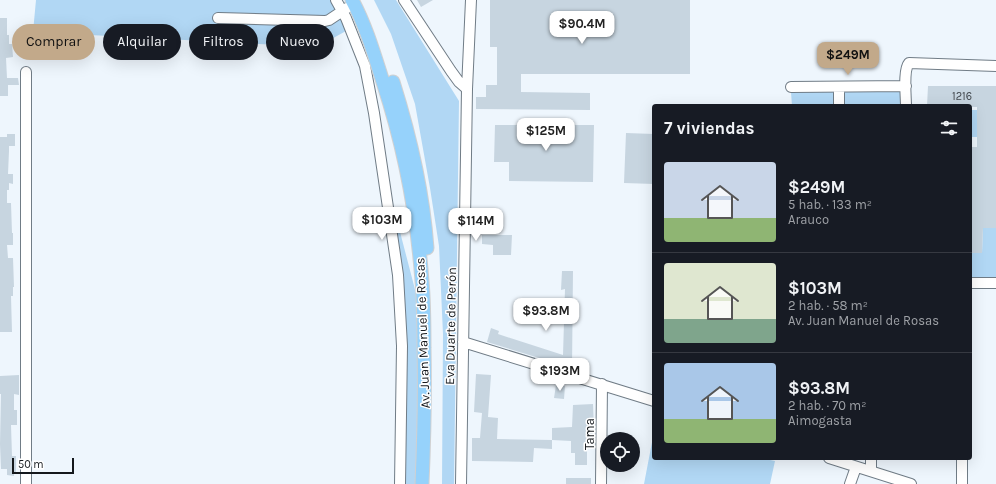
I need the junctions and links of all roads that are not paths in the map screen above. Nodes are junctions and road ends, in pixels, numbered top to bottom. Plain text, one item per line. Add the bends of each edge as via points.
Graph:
1 (336, 0) edge
2 (404, 0) edge
3 (471, 0) edge
4 (356, 1) edge
5 (342, 11) junction
6 (218, 18) dead end
7 (996, 66) edge
8 (26, 72) dead end
9 (906, 86) junction
10 (791, 87) dead end
11 (839, 87) junction
12 (467, 89) junction
13 (838, 104) edge
14 (906, 104) edge
15 (972, 283) edge
16 (996, 283) edge
17 (463, 342) junction
18 (602, 384) junction
19 (652, 400) edge
20 (836, 460) edge
21 (871, 460) edge
22 (962, 460) edge
23 (856, 466) junction
24 (871, 471) junction
25 (26, 484) edge
26 (400, 484) edge
27 (422, 484) edge
28 (430, 484) edge
29 (461, 484) edge
30 (601, 484) edge
31 (850, 484) edge
32 (911, 484) edge
33 (962, 484) edge

1 - 5 street
2 - 12 street via 451,71
3 - 12 street, Eva Duarte de Perón
4 - 5 street
4 - 27 main road, Av. Juan Manuel de Rosas via 395,121 407,171 418,237 423,282 424,328
4 - 28 main road, Av. Juan Manuel de Rosas via 373,25 390,72 403,113 422,200 431,302
5 - 6 street via 324,21
5 - 26 street via 365,66 398,275 402,346
7 - 9 street via 909,63 906,66
8 - 25 street
9 - 11 street
9 - 14 street
10 - 11 street
11 - 13 street
12 - 17 street, Eva Duarte de Perón
15 - 16 street
17 - 18 street
17 - 29 street, Eva Duarte de Perón
18 - 19 street
18 - 30 street, Tama
20 - 23 street
21 - 24 street
22 - 33 street
23 - 24 street
23 - 31 street
24 - 32 street

